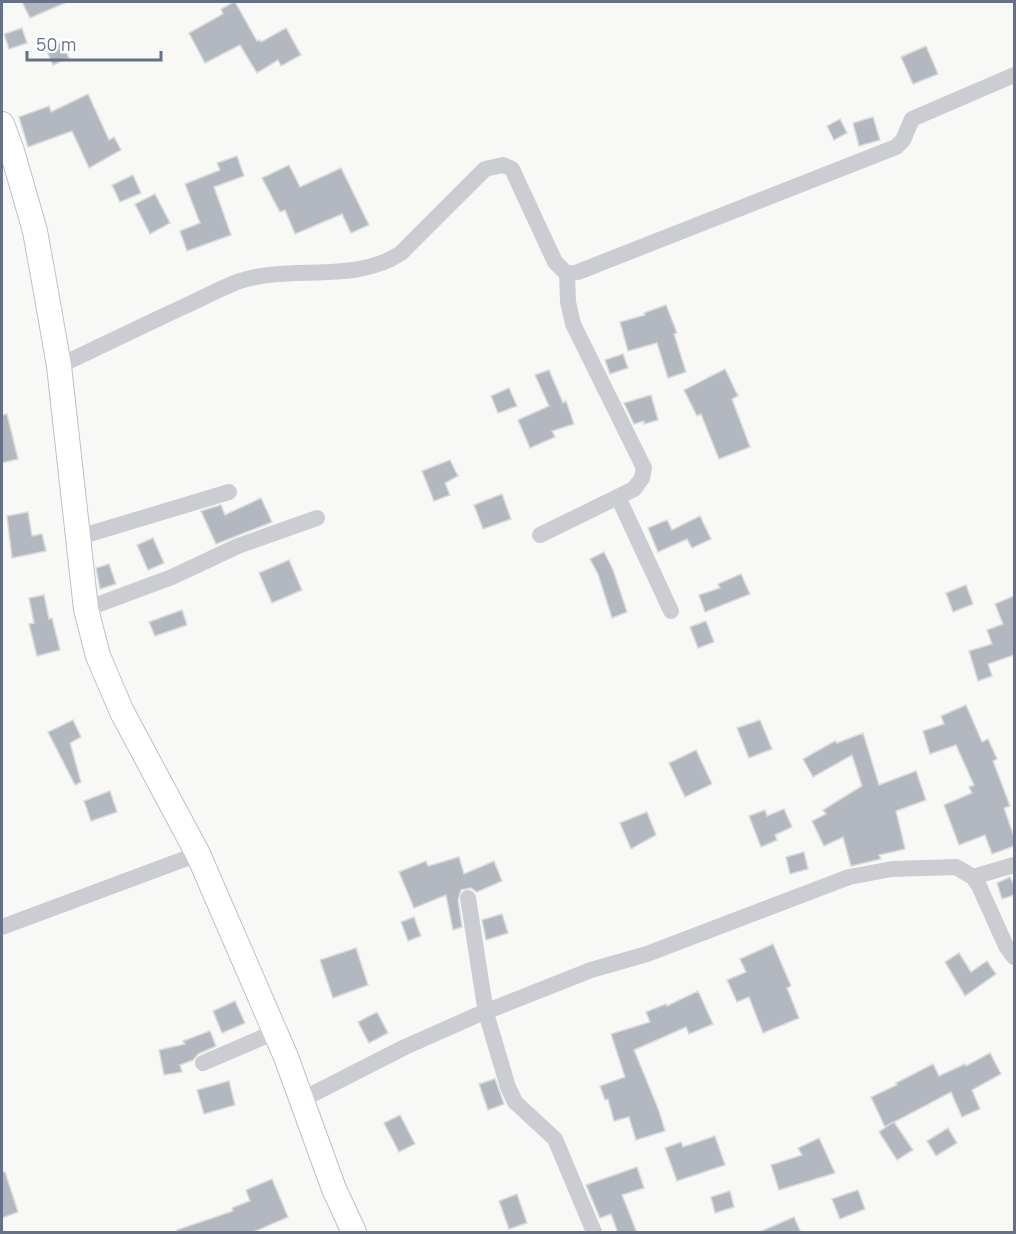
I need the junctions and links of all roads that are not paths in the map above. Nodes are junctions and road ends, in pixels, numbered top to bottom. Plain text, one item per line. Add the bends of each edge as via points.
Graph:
1 (1014, 75) edge
2 (3, 134) edge
3 (567, 274) junction
4 (59, 366) junction
5 (230, 492) dead end
6 (618, 497) junction
7 (317, 518) dead end
8 (540, 535) dead end
9 (79, 537) junction
10 (86, 609) junction
11 (671, 611) dead end
12 (198, 854) junction
13 (1014, 865) edge
14 (973, 878) junction
15 (468, 898) dead end
16 (2, 927) edge
17 (1014, 957) edge
18 (486, 1013) junction
19 (275, 1032) junction
20 (203, 1063) dead end
21 (301, 1100) junction
22 (354, 1233) edge
23 (594, 1233) edge

1 - 3 street via 912,119 896,147 578,273
2 - 4 main road via 35,231
3 - 4 street via 555,262 512,169 494,166 470,182 388,262 349,270 272,274 238,282
3 - 6 street via 573,324 644,468 634,489
4 - 9 main road
5 - 9 street
6 - 8 street
6 - 11 street
7 - 10 street
9 - 10 main road
10 - 12 main road via 98,656 122,712
12 - 16 street
12 - 19 main road
13 - 14 street
14 - 17 street
14 - 18 street via 957,867 892,869 849,876 647,954 591,970
15 - 18 street
18 - 21 street via 405,1047
18 - 23 street via 515,1102 555,1139
19 - 20 street
19 - 21 main road
21 - 22 main road

